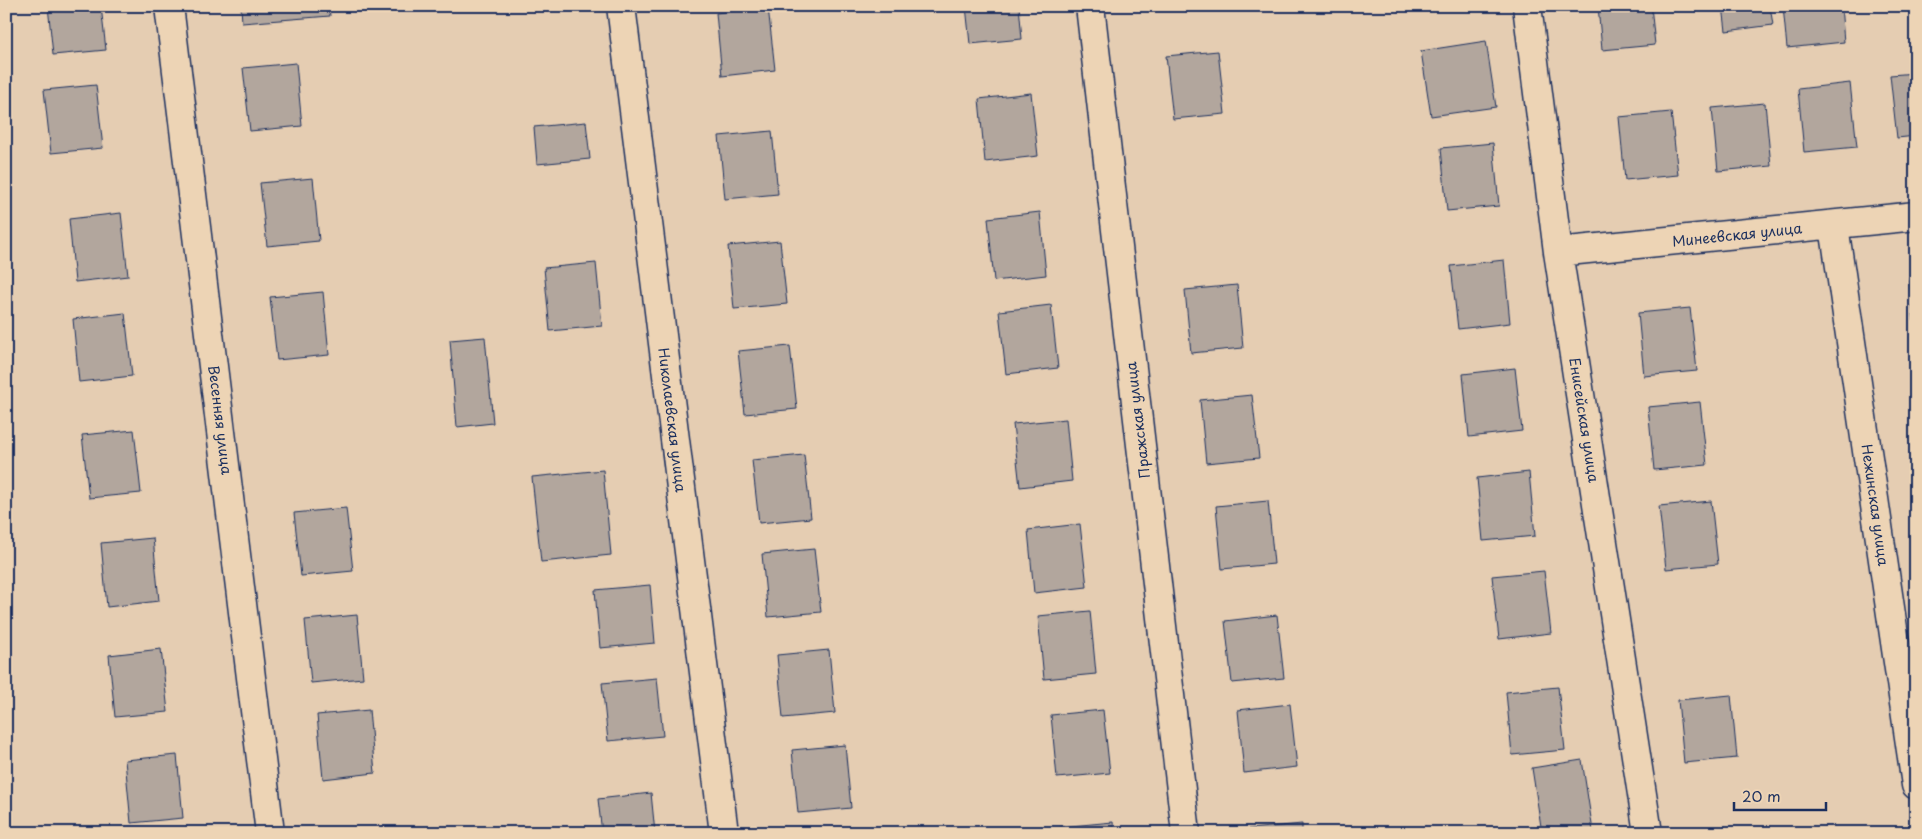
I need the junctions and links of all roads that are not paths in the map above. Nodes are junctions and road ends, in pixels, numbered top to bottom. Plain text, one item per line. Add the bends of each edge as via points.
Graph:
1 (169, 6) edge
2 (621, 6) edge
3 (1090, 6) edge
4 (1527, 6) edge
5 (1916, 216) edge
6 (1834, 226) junction
7 (1558, 252) junction
8 (1916, 785) edge
9 (270, 833) edge
10 (724, 833) edge
11 (1186, 833) edge
12 (1648, 833) edge

1 - 9 street, Весенняя улица
2 - 10 street, Николаевская улица
3 - 11 street, Пражская улица
4 - 7 street, Енисейская улица
5 - 6 street, Минеевская улица
6 - 7 street, Минеевская улица
6 - 8 street, Нежинская улица
7 - 12 street, Енисейская улица

